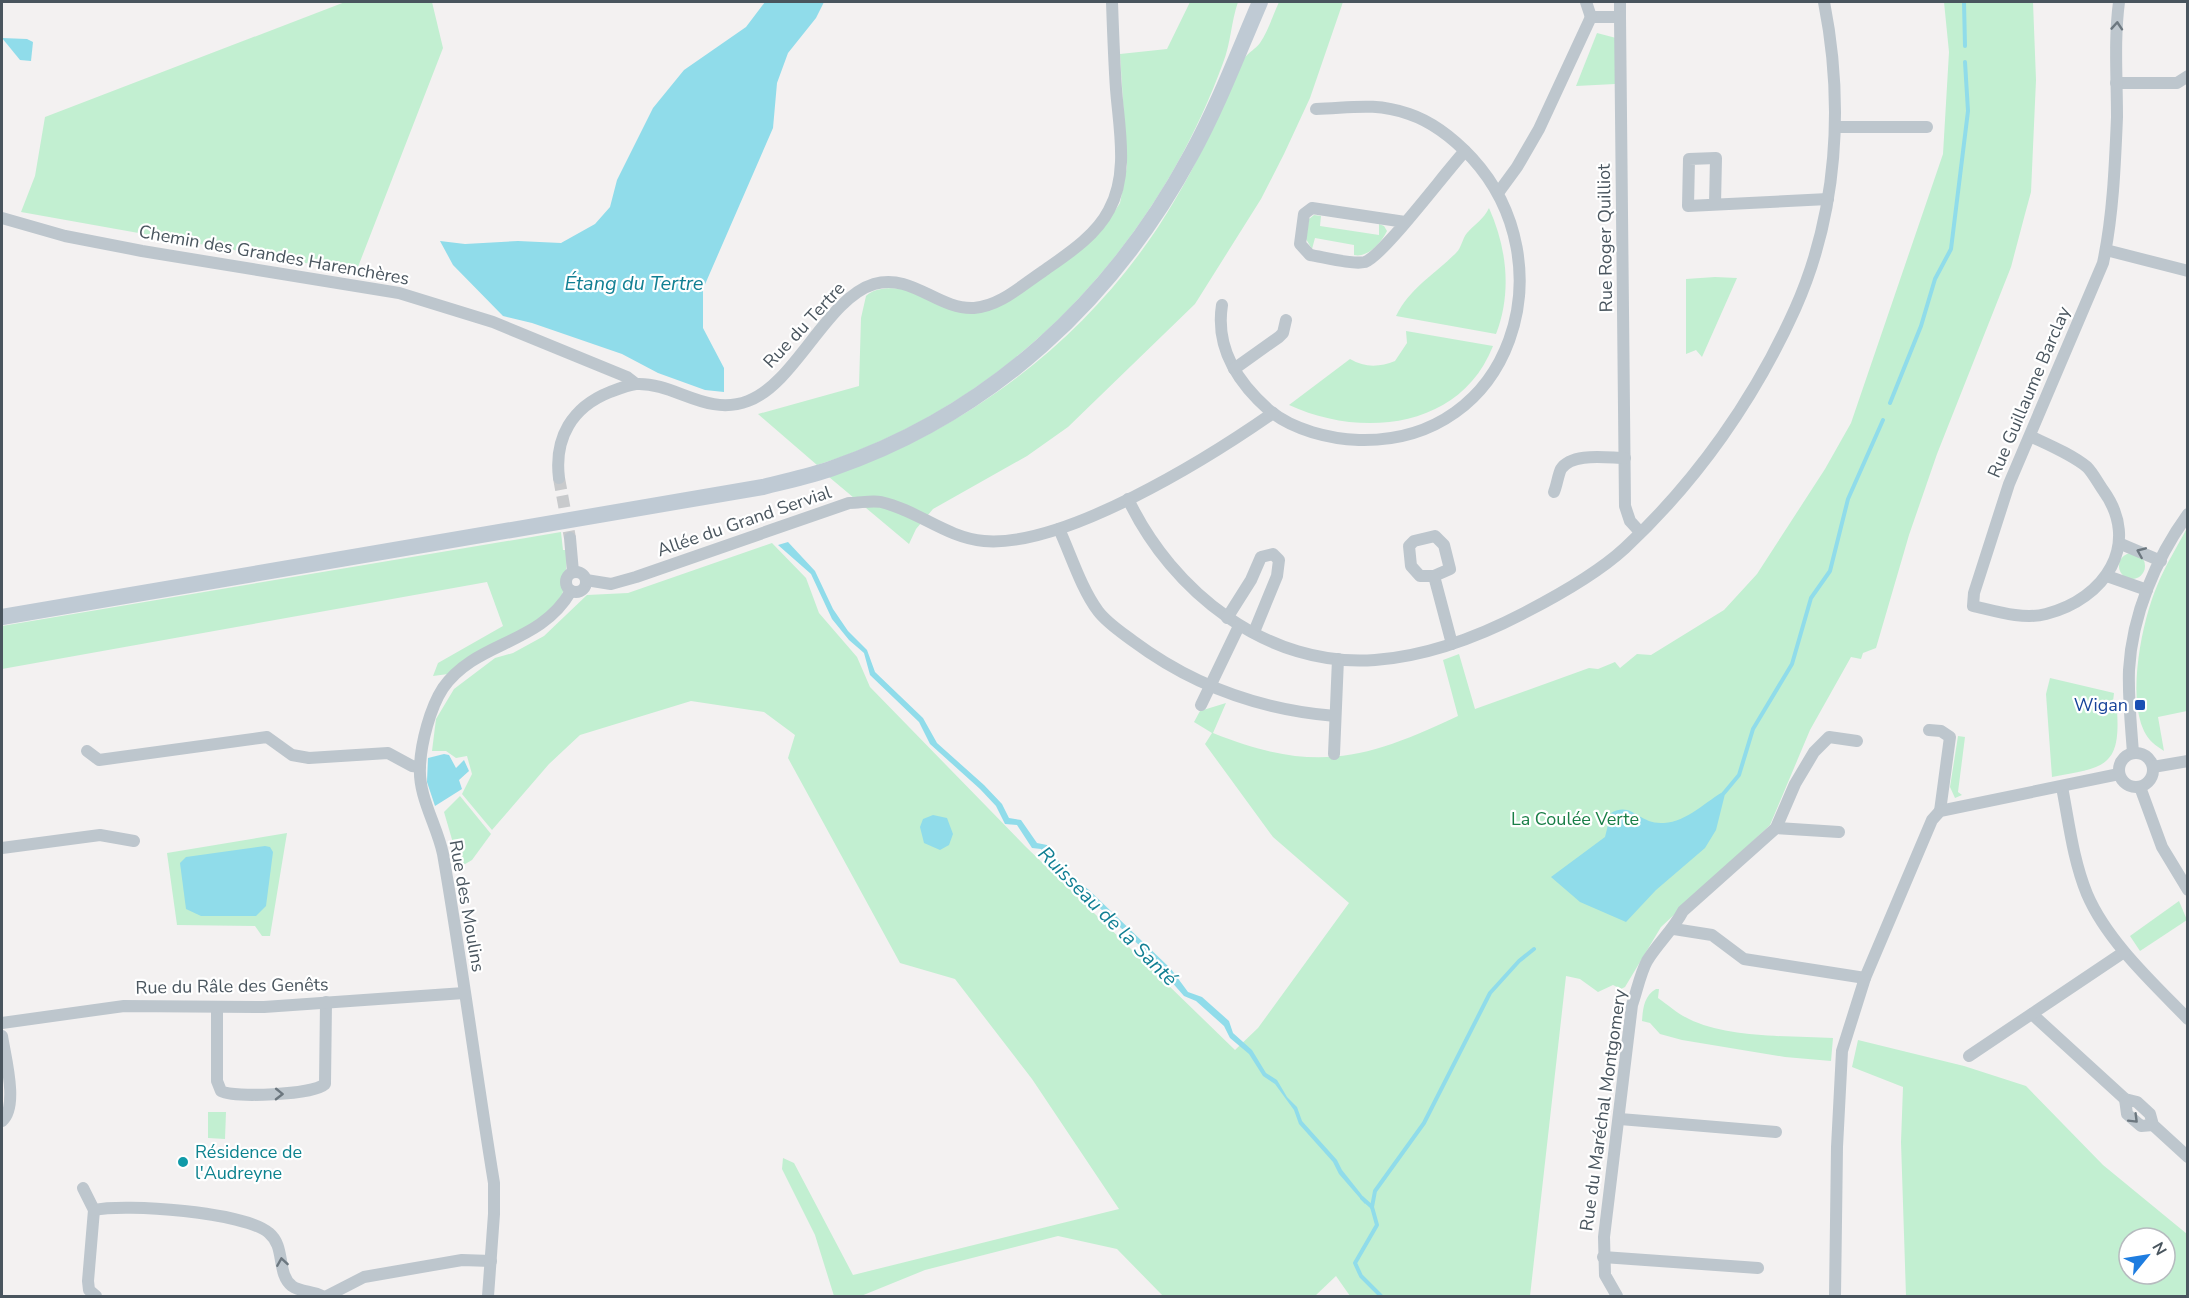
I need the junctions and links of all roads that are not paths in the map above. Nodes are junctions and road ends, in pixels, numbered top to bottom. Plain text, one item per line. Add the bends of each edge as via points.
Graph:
1 (1112, 2) edge
2 (1260, 2) edge
3 (1586, 2) edge
4 (1620, 2) edge
5 (1824, 2) edge
6 (2119, 2) edge
7 (1591, 17) junction
8 (1620, 17) junction
9 (2187, 75) edge
10 (2116, 83) junction
11 (1316, 108) dead end
12 (1835, 127) junction
13 (1927, 127) dead end
14 (1465, 151) junction
15 (1498, 193) junction
16 (1828, 199) junction
17 (1715, 204) dead end
18 (2, 218) edge
19 (1404, 222) junction
20 (2106, 250) junction
21 (2187, 271) edge
22 (1222, 305) dead end
23 (1286, 320) dead end
24 (1234, 369) junction
25 (636, 384) junction
26 (1273, 413) junction
27 (2030, 436) junction
28 (1625, 458) junction
29 (559, 478) tunnel mouth
30 (1554, 492) dead end
31 (1128, 499) junction
32 (2187, 514) edge
33 (1059, 529) junction
34 (1640, 532) junction
35 (570, 538) tunnel mouth
36 (2121, 544) junction
37 (2161, 561) junction
38 (573, 572) junction
39 (1434, 576) dead end
40 (2107, 576) junction
41 (586, 580) junction
42 (2147, 590) junction
43 (571, 591) junction
44 (2, 617) edge
45 (1227, 618) junction
46 (1239, 626) junction
47 (1254, 632) junction
48 (1452, 644) junction
49 (1338, 659) junction
50 (1210, 686) junction
51 (1201, 705) dead end
52 (1335, 716) junction
53 (1929, 730) dead end
54 (1857, 741) dead end
55 (87, 751) dead end
56 (2133, 753) junction
57 (1334, 754) dead end
58 (2187, 761) edge
59 (420, 767) junction
60 (2153, 767) junction
61 (2119, 774) junction
62 (2062, 787) junction
63 (2140, 787) junction
64 (1940, 812) junction
65 (1776, 828) junction
66 (1839, 832) dead end
67 (134, 841) dead end
68 (2, 848) edge
69 (2187, 890) edge
70 (1674, 929) junction
71 (2124, 952) junction
72 (1865, 978) junction
73 (464, 993) junction
74 (326, 1002) junction
75 (217, 1006) junction
76 (2032, 1014) junction
77 (2187, 1019) edge
78 (2, 1023) edge
79 (2, 1036) edge
80 (1969, 1056) dead end
81 (1620, 1119) junction
82 (2, 1121) edge
83 (1776, 1132) dead end
84 (2187, 1157) edge
85 (83, 1188) dead end
86 (94, 1210) junction
87 (1603, 1257) junction
88 (491, 1261) junction
89 (1758, 1268) dead end
90 (96, 1296) edge
91 (322, 1296) edge
92 (327, 1296) edge
93 (488, 1296) edge
94 (1617, 1296) edge
95 (1835, 1296) edge

1 - 25 street, Rue du Tertre via 1120,178 1114,200 1101,222 1068,253 1007,297 976,308 952,305 902,283 884,282 864,288 848,300 774,385 748,401 717,405
2 - 44 main road via 1191,155 1125,259 1045,344 1002,381 889,446 832,469 763,487
3 - 7 street
4 - 8 street, Rue Roger Quilliot
5 - 12 street via 1834,49
10 -> 6 street, Rue Guillaume Barclay
7 - 8 street
7 - 15 street via 1539,129
8 - 28 street, Rue Roger Quilliot
9 - 10 street via 2177,83
10 - 20 street, Rue Guillaume Barclay
11 - 14 street via 1389,108 1428,123
12 - 13 street
12 - 16 street
14 - 15 street
14 - 19 street
15 - 26 street via 1519,259 1519,301 1502,358 1472,401 1442,422 1374,440 1309,431
16 - 17 street
16 - 34 street via 1817,248 1796,307 1759,380 1711,452
18 - 25 street, Chemin des Grandes Harenchères via 65,236 142,251 399,293 493,322
19 - 19 street via 1364,262 1310,255 1300,244 1304,214 1312,208
20 - 21 street
20 - 27 street, Rue Guillaume Barclay
22 - 24 street via 1220,334
23 - 24 street via 1279,337
24 - 26 street via 1250,392
25 - 29 street via 601,396 574,415 560,445
26 - 31 street, Allée du Grand Servial via 1233,441
27 - 36 street via 2088,468 2112,501
27 - 40 street, Rue Guillaume Barclay via 1994,526 1973,606 2020,615 2044,615 2089,593
28 - 30 street via 1587,458 1568,463 1560,471
28 - 34 street, Rue Roger Quilliot via 1625,506 1630,521
31 - 33 street, Allée du Grand Servial
31 - 45 street via 1167,562
32 - 37 street
33 - 41 street, Allée du Grand Servial via 1016,540 981,541 889,504 849,503 636,578 611,584
33 - 50 street via 1099,612 1158,659
34 - 48 street via 1623,550 1551,600
35 - 38 street
37 -> 36 street
36 - 40 street
37 - 42 street
38 - 41 street
38 - 43 street via 566,579
39 - 48 street
40 - 42 street
41 - 43 street via 580,591
42 - 56 street via 2129,667
43 - 59 street, Rue des Moulins via 562,607 536,630 477,657 442,689
45 - 46 street
45 - 47 street via 1261,557 1274,554 1279,560 1277,576
46 - 47 street
46 - 50 street
47 - 49 street via 1298,651
48 - 49 street via 1398,658
49 - 52 street
50 - 51 street
50 - 52 street via 1288,711
52 - 57 street
53 - 64 street via 1950,737
54 - 65 street, Rue du Maréchal Montgomery via 1829,737 1814,752 1794,783
55 - 59 street via 99,760 267,737 292,755 309,758 388,753
56 - 60 street via 2146,755
56 - 61 street via 2122,760
58 - 60 street
59 - 73 street, Rue des Moulins via 423,793 442,850
60 - 63 street via 2150,781
61 - 62 street
61 - 63 street via 2128,787
62 - 64 street
62 - 71 street via 2088,896
63 - 69 street via 2162,847
64 - 72 street via 1932,820
65 - 66 street
65 - 70 street, Rue du Maréchal Montgomery via 1683,911
67 - 68 street via 100,835
70 - 72 street via 1712,935 1744,959
70 - 81 street, Rue du Maréchal Montgomery via 1647,962 1632,1005
71 - 76 street
71 - 77 street
72 - 95 street via 1847,1032 1839,1073
73 - 74 street, Rue du Râle des Genêts
73 - 88 street, Rue des Moulins via 494,1183
74 - 75 street, Rue du Râle des Genêts
75 -> 74 street via 217,1081 221,1091 285,1094 323,1086 327,1075
75 - 78 street, Rue du Râle des Genêts via 124,1006
76 - 80 street
76 - 84 street via 2125,1099 2127,1114 2141,1126 2153,1125
79 - 82 street via 10,1108
81 - 83 street
81 - 87 street, Rue du Maréchal Montgomery
85 - 86 street
86 - 90 street via 88,1281 89,1290
91 -> 86 street via 289,1282 277,1243 256,1226 215,1216 146,1208
87 - 89 street
87 - 94 street, Rue du Maréchal Montgomery via 1605,1275
88 - 92 street via 462,1260 364,1277
88 - 93 street, Rue des Moulins

